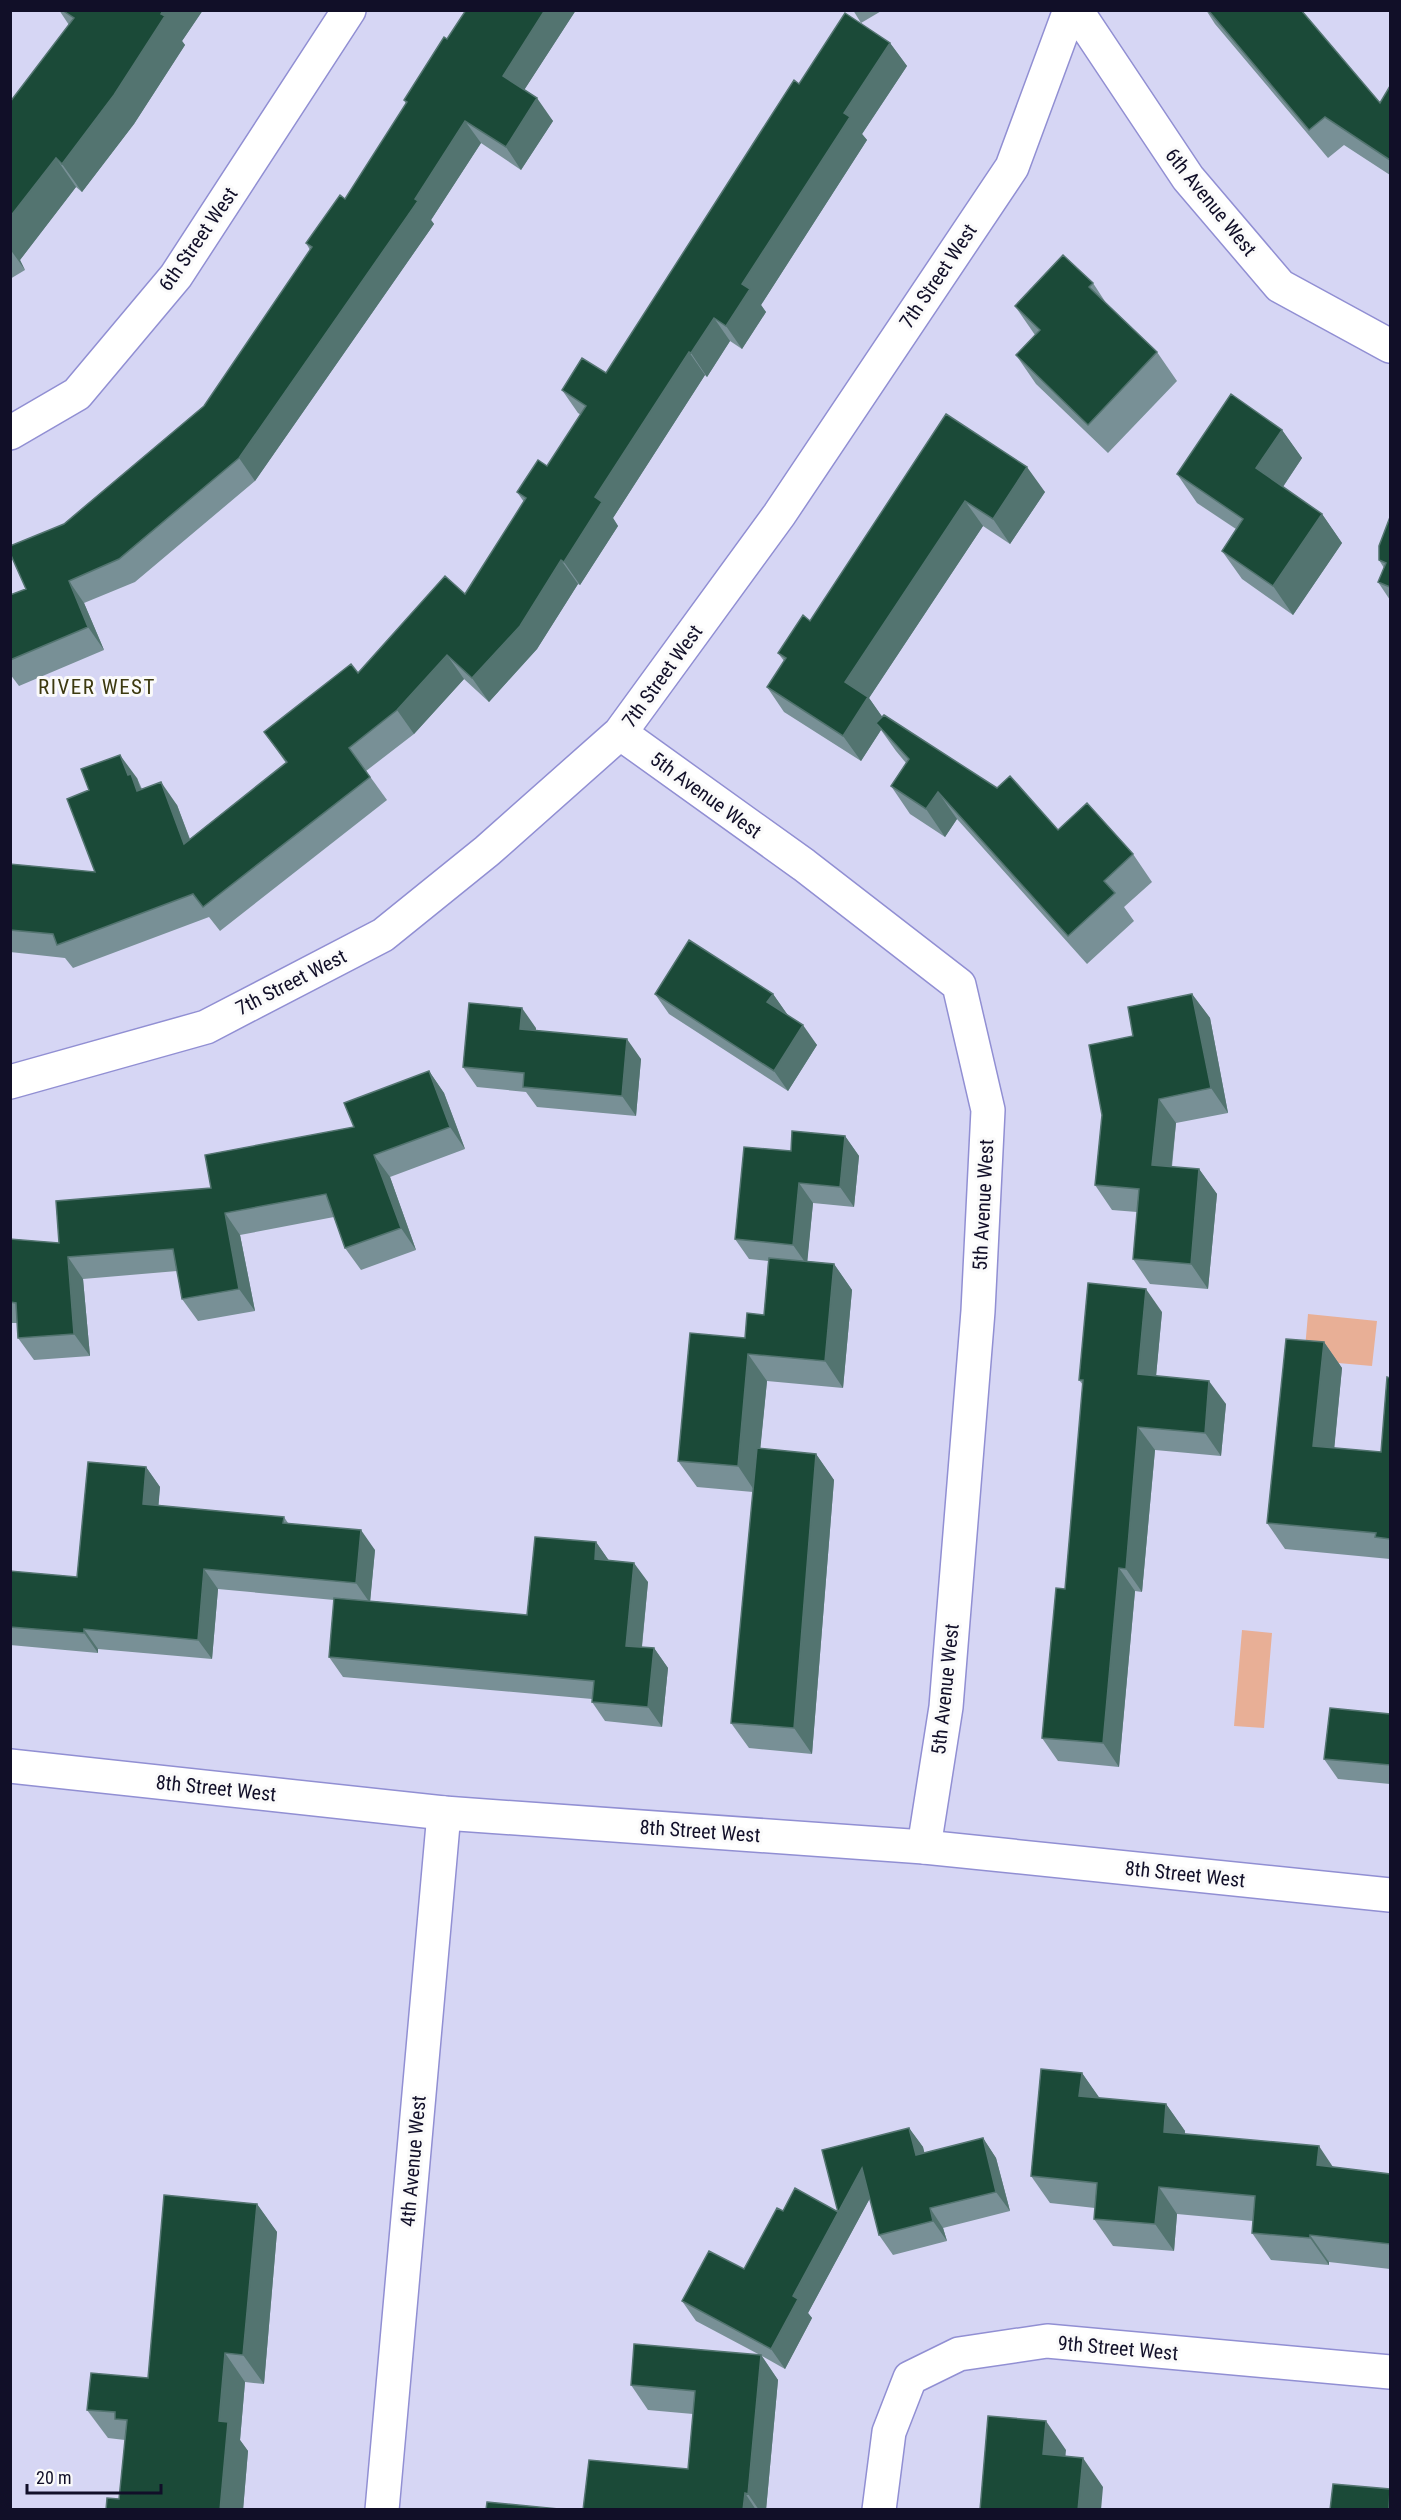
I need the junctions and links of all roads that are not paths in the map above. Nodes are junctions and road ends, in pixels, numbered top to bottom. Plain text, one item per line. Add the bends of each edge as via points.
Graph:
1 (350, 10) edge
2 (1070, 10) edge
3 (1076, 10) edge
4 (1390, 346) edge
5 (10, 433) edge
6 (620, 733) junction
7 (10, 1082) edge
8 (10, 1766) edge
9 (444, 1813) junction
10 (924, 1846) junction
11 (1390, 1895) edge
12 (1390, 2372) edge
13 (382, 2510) edge
14 (879, 2510) edge

1 - 5 street, 6th Street West via 176,276 77,394
2 - 6 street, 7th Street West via 1012,167 779,515
3 - 4 street, 6th Avenue West via 1188,177 1280,286
6 - 7 street, 7th Street West via 487,851 383,935 206,1027
6 - 10 street, 5th Avenue West via 804,865 959,985 988,1110 978,1311 946,1707
8 - 9 street, 8th Street West
9 - 10 street, 8th Street West
9 - 13 street, 4th Avenue West
10 - 11 street, 8th Street West
12 - 14 street, 9th Street West via 1047,2341 959,2354 910,2378 889,2432

